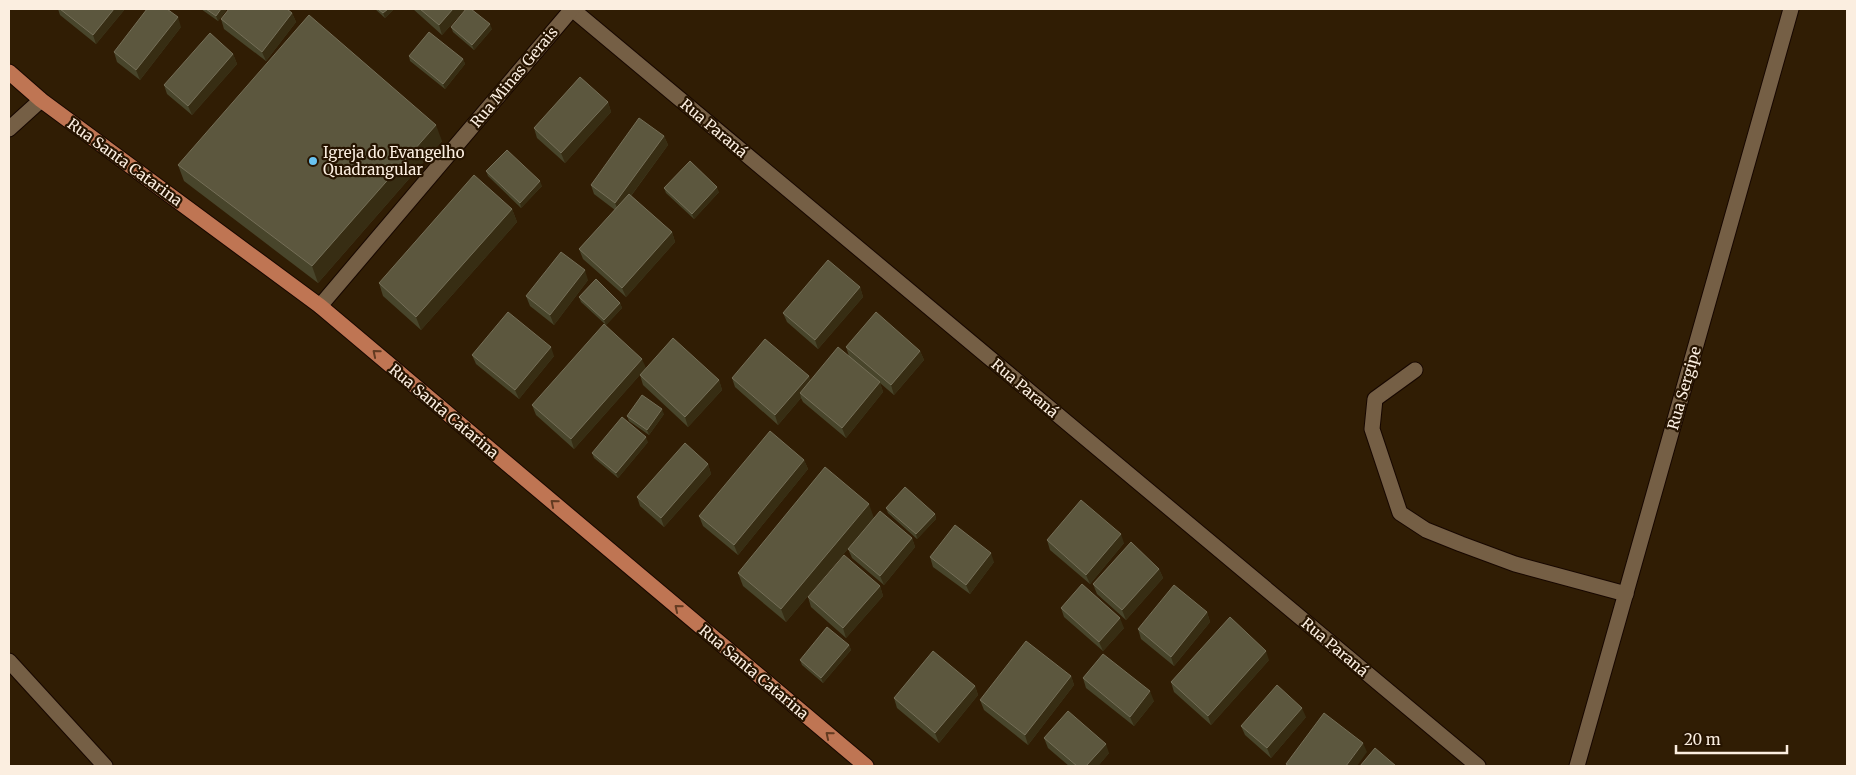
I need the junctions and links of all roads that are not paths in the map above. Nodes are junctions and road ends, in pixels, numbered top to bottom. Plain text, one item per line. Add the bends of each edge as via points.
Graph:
1 (572, 9) edge
2 (1791, 9) edge
3 (9, 72) edge
4 (40, 100) junction
5 (9, 129) edge
6 (320, 306) junction
7 (1415, 370) dead end
8 (1626, 594) junction
9 (9, 661) edge
10 (105, 766) edge
11 (866, 766) edge
12 (1478, 766) edge
13 (1577, 766) edge

1 - 6 street, Rua Minas Gerais
1 - 12 street, Rua Paraná
2 - 8 street, Rua Sergipe
3 - 4 main road, Rua Santa Catarina
4 - 5 street
4 - 6 main road, Rua Santa Catarina
11 -> 6 main road, Rua Santa Catarina
7 - 8 street via 1375,399 1372,429 1400,512 1426,530 1497,557
8 - 13 street, Rua Sergipe
9 - 10 street

